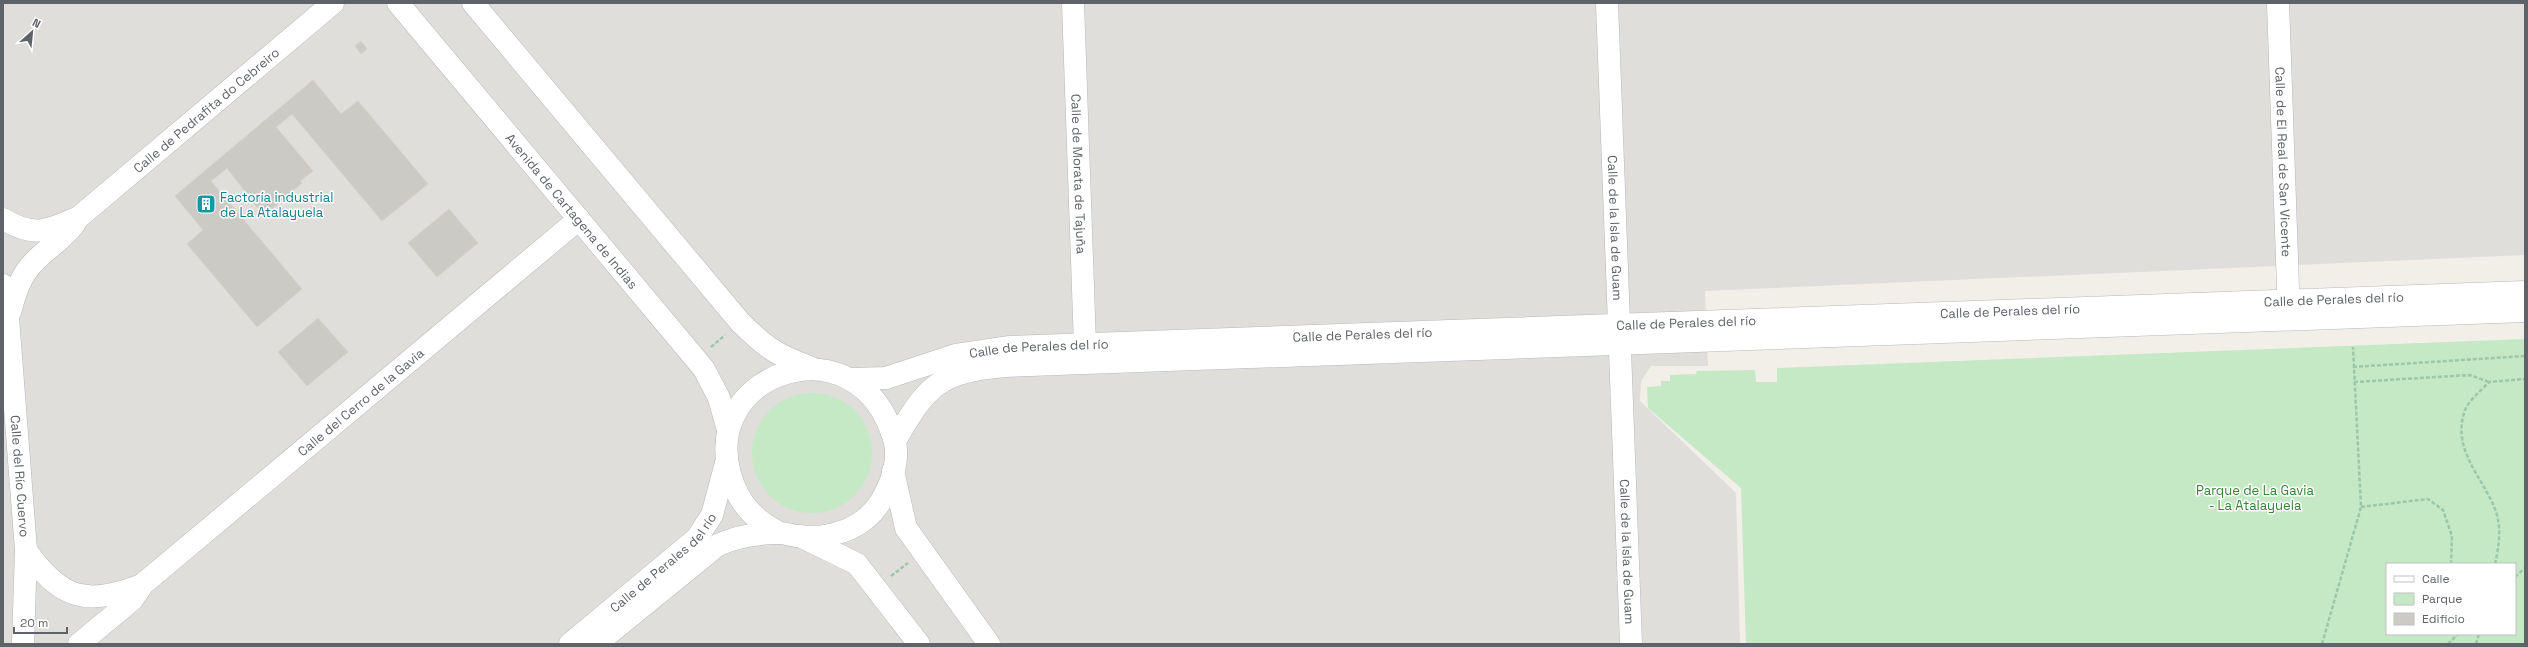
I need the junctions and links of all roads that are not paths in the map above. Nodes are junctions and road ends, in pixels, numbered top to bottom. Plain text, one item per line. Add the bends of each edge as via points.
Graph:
1 (333, 3) edge
2 (398, 3) edge
3 (473, 3) edge
4 (494, 3) edge
5 (1073, 3) edge
6 (1607, 3) edge
7 (2278, 3) edge
8 (496, 30) junction
9 (79, 217) junction
10 (3, 219) edge
11 (579, 219) junction
12 (3, 285) edge
13 (2525, 292) edge
14 (2289, 311) junction
15 (2525, 311) edge
16 (8, 318) junction
17 (1618, 334) junction
18 (1085, 345) junction
19 (815, 369) junction
20 (852, 379) junction
21 (728, 430) junction
22 (895, 442) junction
23 (726, 462) junction
24 (893, 471) junction
25 (790, 535) junction
26 (26, 550) junction
27 (143, 584) junction
28 (23, 644) edge
29 (79, 644) edge
30 (570, 644) edge
31 (596, 644) edge
32 (919, 644) edge
33 (989, 644) edge
34 (1631, 644) edge

1 - 9 street, Calle de Pedrafita do Cebreiro
2 - 11 street, Avenida de Cartagena de Indias
3 - 8 street
4 - 8 street
5 - 18 street, Calle de Morata de Tajuña
6 - 17 street, Calle de la Isla de Guam
7 - 14 street, Calle de El Real de San Vicente
8 - 19 street via 740,322 764,346 785,358
9 - 10 street, Calle de Pedrafita do Cebreiro via 50,230 38,232 19,228
9 - 16 street, Calle de Pedrafita do Cebreiro via 69,232 32,263 24,274 16,289
11 - 21 street, Avenida de Cartagena de Indias via 704,369 717,393
11 - 27 street, Calle del Cerro de la Gavia
12 - 16 street, Calle del Río Cuervo
13 - 14 street, Calle de Perales del río
14 - 15 street, Calle de Perales del río
14 - 17 street, Calle de Perales del río
16 - 26 street, Calle del Río Cuervo
17 - 18 street, Calle de Perales del río
17 - 22 street, Calle de Perales del río via 982,368 952,375 939,382 919,402
17 - 34 street, Calle de la Isla de Guam
18 - 20 street, Calle de Perales del río via 1010,347 979,351 941,359 886,378
19 - 20 street via 835,372
19 - 21 street via 793,371 765,382 753,390 741,404
20 - 22 street via 867,390 880,405 890,423
21 - 23 street
22 - 24 street
23 - 25 street via 733,486 745,507 760,523
23 - 30 street, Calle de Perales del río via 712,515 701,533
24 - 25 street, Calle de Perales del río via 880,502 864,520 848,530 824,536
24 - 33 street via 906,528
25 - 31 street, Calle de Perales del río via 742,536 718,545
25 - 32 street via 857,564
26 - 27 street, Calle del Cerro de la Gavia via 46,575 71,593 98,598 112,596
26 - 28 street, Calle del Río Cuervo
27 - 29 street, Calle del Cerro de la Gavia via 132,600

